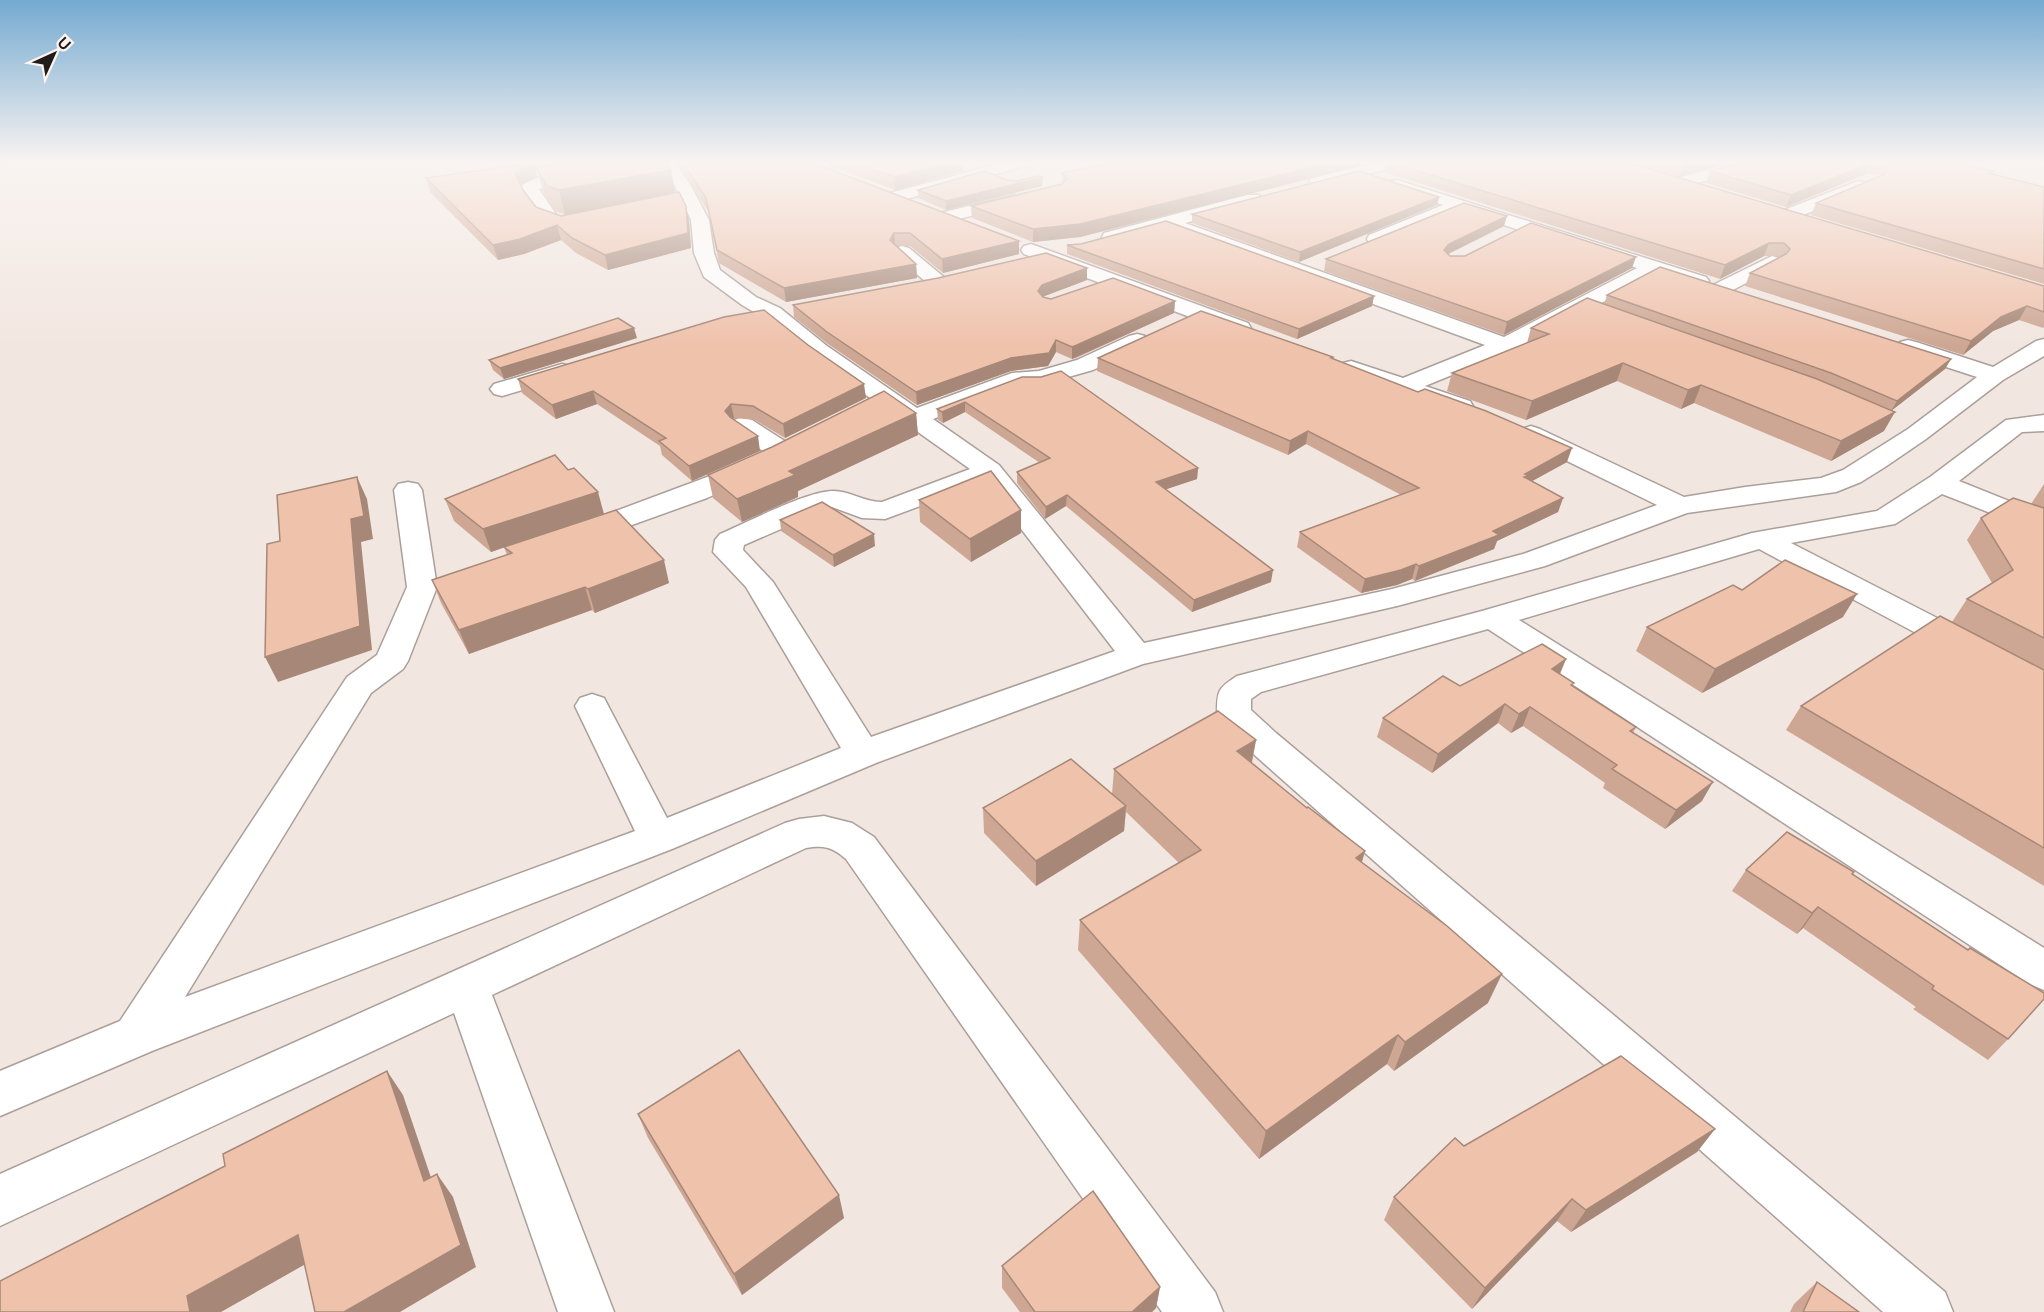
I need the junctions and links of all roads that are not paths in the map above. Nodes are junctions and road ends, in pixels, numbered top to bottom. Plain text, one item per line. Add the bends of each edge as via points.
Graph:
1 (701, 224) edge
2 (963, 224) edge
3 (1156, 224) edge
4 (1170, 224) edge
5 (1412, 224) edge
6 (1520, 224) edge
7 (1526, 226) junction
8 (978, 230) edge
9 (1506, 236) edge
10 (1091, 242) edge
11 (1071, 247) edge
12 (1354, 248) edge
13 (902, 252) edge
14 (1323, 261) dead end
15 (1772, 262) edge
16 (1654, 267) junction
17 (1302, 270) junction
18 (960, 277) edge
19 (1113, 280) junction
20 (938, 282) junction
21 (916, 286) edge
22 (1722, 288) junction
23 (1082, 292) edge
24 (1744, 295) edge
25 (1581, 306) junction
26 (783, 311) junction
27 (1199, 313) junction
28 (1603, 314) edge
29 (738, 318) edge
30 (1263, 337) edge
31 (1893, 342) edge
32 (1505, 345) junction
33 (2044, 346) edge
34 (1325, 359) edge
35 (579, 366) edge
36 (1995, 375) junction
37 (1404, 386) junction
38 (501, 390) dead end
39 (1481, 413) edge
40 (914, 418) junction
41 (2044, 423) edge
42 (743, 425) edge
43 (1513, 426) edge
44 (990, 471) junction
45 (1940, 483) junction
46 (408, 489) dead end
47 (1681, 507) junction
48 (2044, 525) edge
49 (1762, 539) junction
50 (556, 542) edge
51 (1493, 618) junction
52 (1136, 655) junction
53 (2044, 687) edge
54 (592, 706) dead end
55 (863, 754) junction
56 (658, 838) junction
57 (2044, 971) edge
58 (466, 985) junction
59 (136, 1036) junction
60 (0, 1094) edge
61 (0, 1200) edge
62 (586, 1312) edge
63 (1195, 1312) edge
64 (1925, 1312) edge

1 - 26 street via 711,273 749,302
2 - 8 street
3 - 10 street
4 - 17 street
5 - 12 street
6 - 7 street
7 - 9 street
7 - 16 street
11 - 19 street via 1026,253
13 - 20 street
14 - 17 street
15 - 22 street
16 - 22 street
16 - 25 street
17 - 32 street
18 - 20 street
19 - 23 street
19 - 27 street
20 - 21 street
22 - 24 street
25 - 28 street
25 - 32 street
26 - 29 street
26 - 40 street via 876,405
27 - 30 street
27 - 40 street via 1085,364 1040,378 1020,378
31 - 36 street
32 - 37 street
33 - 36 street
34 - 37 street
35 - 38 street
36 - 47 street via 1907,430 1852,476 1826,486
37 - 39 street
40 - 44 street
41 - 45 street via 2015,425
42 - 50 street via 796,448 697,492
43 - 47 street
44 - 52 street
44 - 55 street via 885,511 862,510 837,500 814,504 730,540 728,552 758,582
45 - 48 street
45 - 49 street via 1886,518
46 - 59 street via 433,584 391,661 359,685
47 - 52 street via 1523,563 1397,597
49 - 51 street
49 - 53 street
51 - 57 street
51 - 64 street via 1249,684 1234,694 1234,713
52 - 55 street
54 - 56 street
55 - 56 street
56 - 59 street
58 - 61 street
58 - 62 street
58 - 63 street via 799,834 838,832 860,848
59 - 60 street

